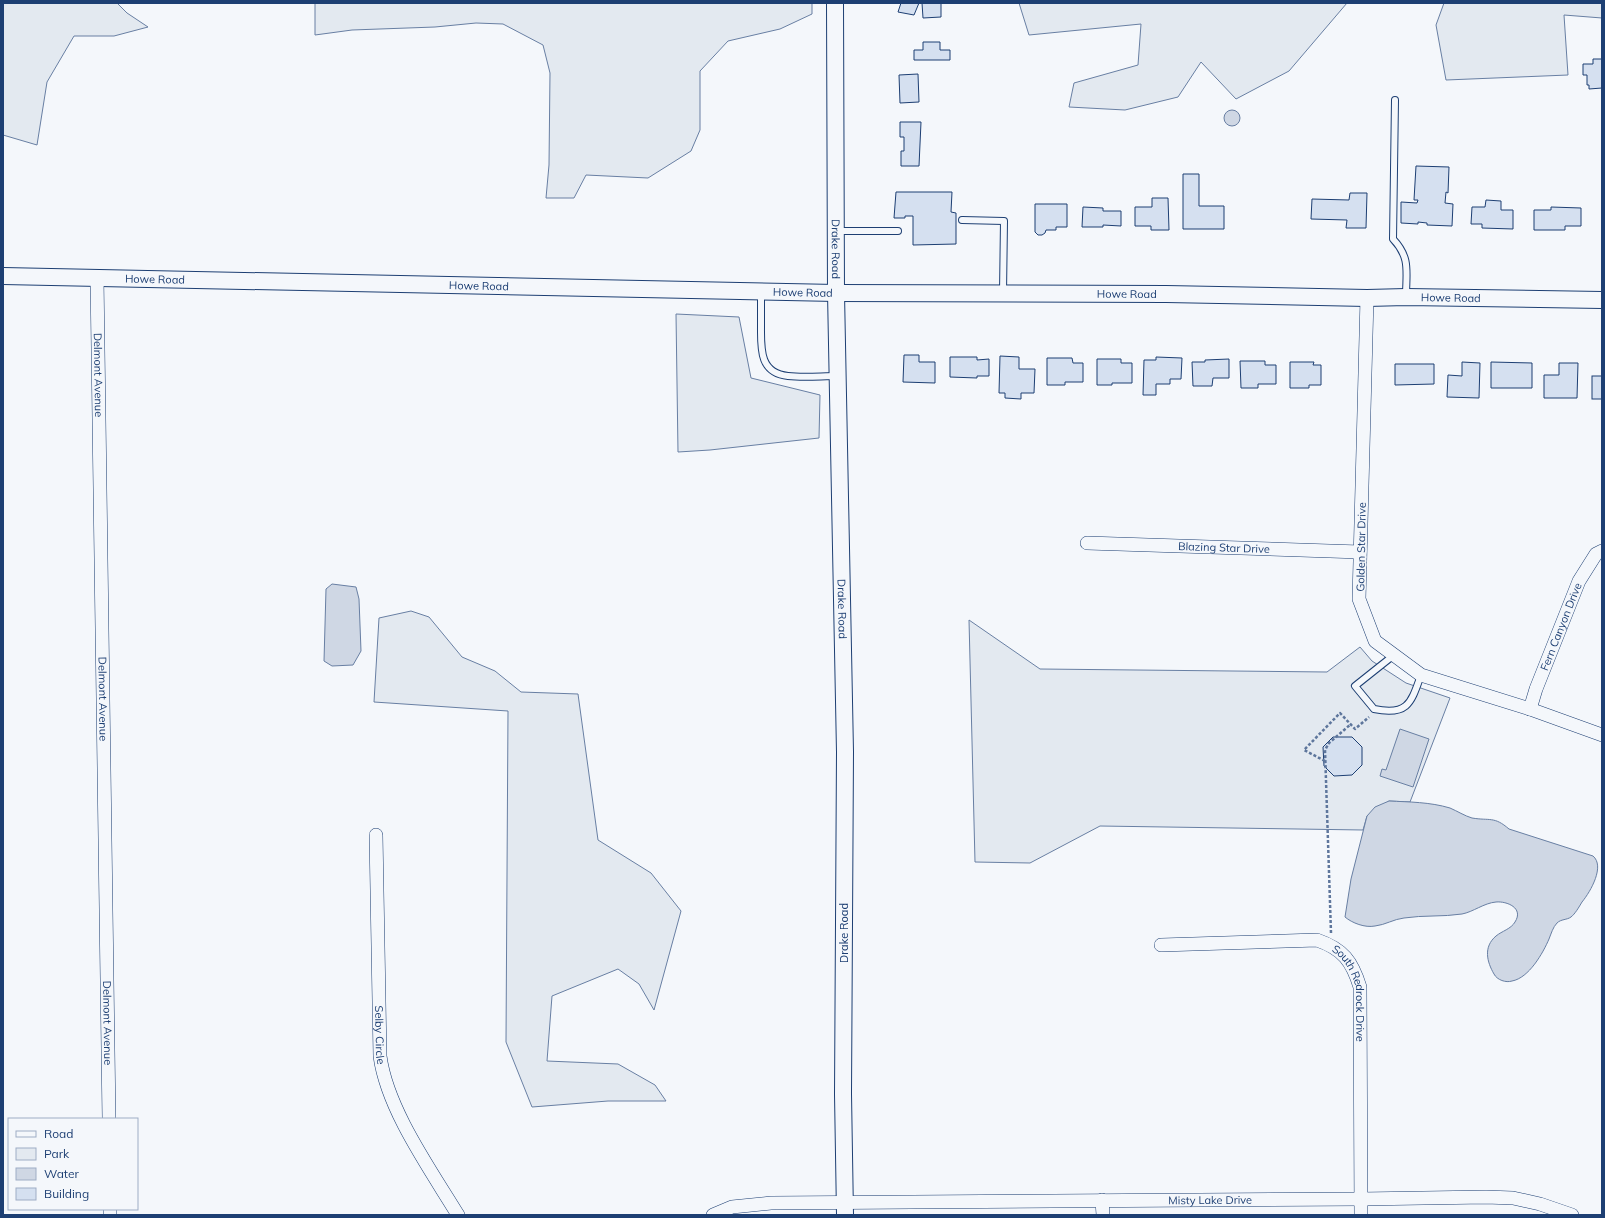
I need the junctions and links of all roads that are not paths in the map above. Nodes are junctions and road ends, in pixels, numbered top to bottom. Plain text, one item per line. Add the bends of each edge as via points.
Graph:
1 (835, 3) edge
2 (1395, 100) dead end
3 (962, 220) dead end
4 (836, 231) junction
5 (898, 231) dead end
6 (3, 276) edge
7 (97, 278) junction
8 (761, 292) junction
9 (836, 293) junction
10 (1003, 293) junction
11 (1406, 297) junction
12 (1367, 298) junction
13 (1602, 300) edge
14 (838, 376) junction
15 (1087, 543) dead end
16 (1602, 551) edge
17 (1360, 552) junction
18 (1394, 655) junction
19 (1421, 675) junction
20 (1530, 709) junction
21 (1602, 735) edge
22 (376, 835) dead end
23 (1161, 945) dead end
24 (109, 1118) edge
25 (1361, 1199) junction
26 (1102, 1200) junction
27 (844, 1209) edge
28 (458, 1215) edge
29 (714, 1215) edge
30 (1103, 1215) edge
31 (1361, 1215) edge
32 (1572, 1215) edge

1 - 4 street, Drake Road
2 - 11 lane via 1393,239 1405,255
3 - 10 lane via 1004,221
4 - 5 lane
4 - 9 street, Drake Road
6 - 7 street, Howe Road
7 - 8 street, Howe Road
7 - 24 street, Delmont Avenue
8 - 9 street, Howe Road
8 - 14 lane via 761,347 768,368 788,376
9 - 10 street, Howe Road
9 - 14 street, Drake Road
10 - 12 street, Howe Road
11 - 12 street, Howe Road
11 - 13 street, Howe Road
12 - 17 street, Golden Star Drive
14 - 27 street, Drake Road via 845,752
15 - 17 street, Blazing Star Drive
16 - 20 street, Fern Canyon Drive via 1596,554 1579,581
17 - 18 street, Golden Star Drive via 1359,599 1375,641
18 - 19 street, Golden Star Drive
18 - 19 lane via 1355,686 1374,710 1401,710 1412,699
19 - 20 street, Golden Star Drive
20 - 21 street, Golden Star Drive
22 - 28 street, Selby Circle via 382,1071 404,1124
23 - 25 street, South Redrock Drive via 1317,940 1332,946 1346,958 1355,970 1360,987
25 - 26 street, Misty Lake Drive
25 - 31 street, South Redrock Drive
25 - 32 street, Misty Lake Drive via 1513,1198
26 - 27 street, Misty Lake Drive
26 - 30 street
27 - 29 street, Misty Lake Drive via 772,1203 732,1207

